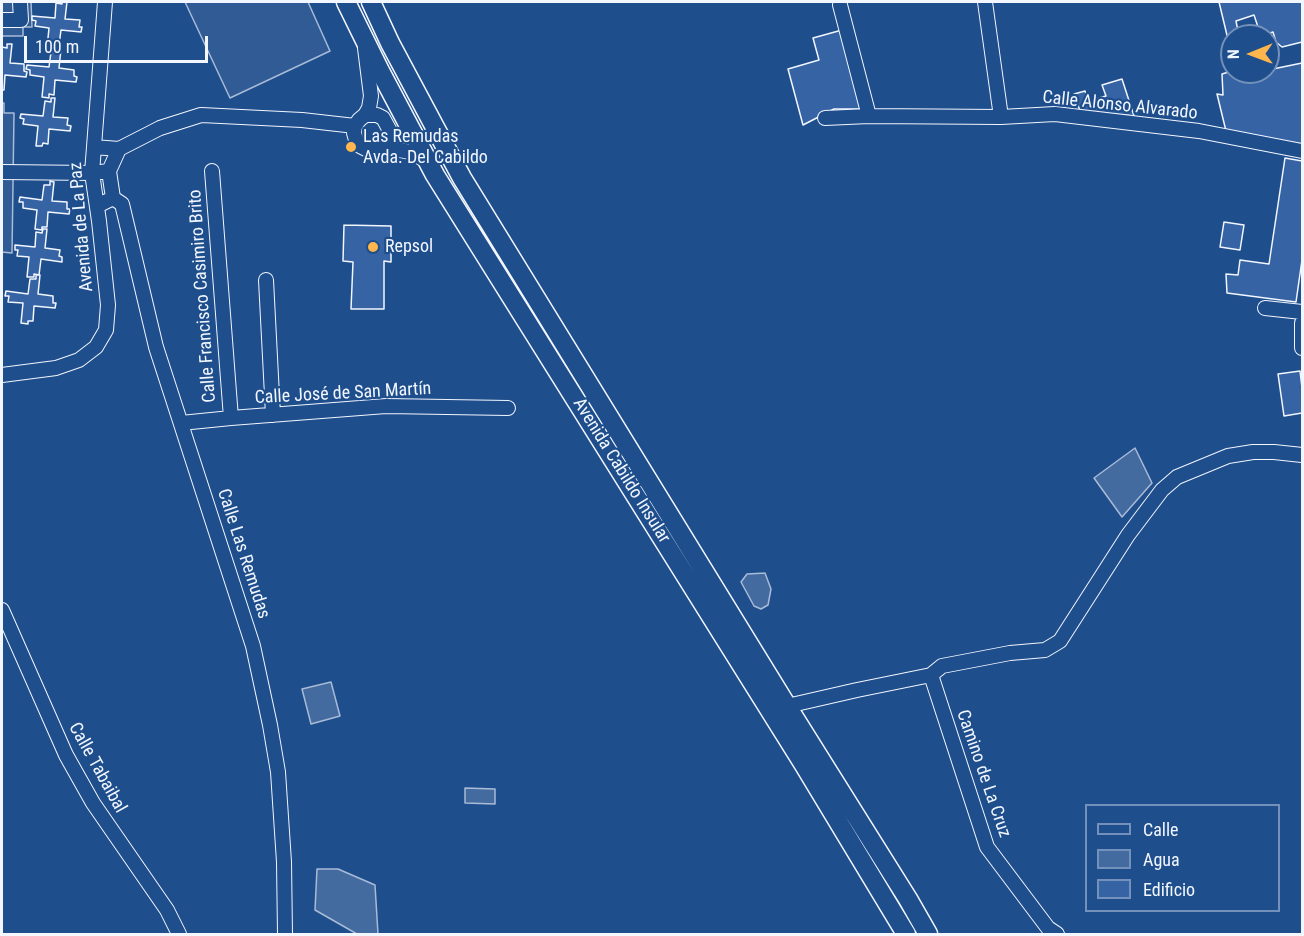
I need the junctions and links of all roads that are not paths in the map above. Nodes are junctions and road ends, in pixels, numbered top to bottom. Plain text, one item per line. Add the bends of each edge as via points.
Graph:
1 (20, 2) edge
2 (105, 2) edge
3 (346, 2) edge
4 (371, 2) edge
5 (985, 2) edge
6 (840, 5) dead end
7 (2, 20) edge
8 (364, 40) junction
9 (365, 115) junction
10 (869, 116) junction
11 (1001, 117) junction
12 (825, 118) dead end
13 (355, 126) junction
14 (94, 147) junction
15 (119, 149) junction
16 (377, 149) junction
17 (1302, 151) edge
18 (427, 160) junction
19 (109, 171) junction
20 (212, 171) dead end
21 (2, 172) edge
22 (92, 173) junction
23 (113, 198) junction
24 (97, 206) junction
25 (266, 280) dead end
26 (1265, 308) dead end
27 (1302, 312) edge
28 (1302, 323) edge
29 (1302, 348) edge
30 (2, 375) edge
31 (508, 408) dead end
32 (273, 415) junction
33 (231, 417) junction
34 (181, 423) junction
35 (1302, 455) edge
36 (2, 610) edge
37 (931, 675) junction
38 (787, 706) junction
39 (179, 934) edge
40 (285, 934) edge
41 (906, 934) edge
42 (928, 934) edge
43 (1057, 934) edge

1 - 7 street via 21,20
2 - 14 street, Avenida de La Paz
3 - 8 main road, Avenida Cabildo Insular
4 - 38 main road, Avenida Cabildo Insular via 462,178
5 - 11 street
6 - 10 street
8 - 9 street via 371,96
8 - 18 main road, Avenida Cabildo Insular
9 - 13 street
9 - 16 street via 377,115 387,123 389,135
10 - 11 street, Calle Alonso Alvarado
10 - 12 street, Calle Alonso Alvarado
11 - 17 street, Calle Alonso Alvarado via 1055,114 1199,131
13 - 15 street via 201,115 160,128
13 - 16 street via 360,146
14 - 15 street
14 - 22 street, Avenida de La Paz
15 - 19 street
16 - 18 street via 410,152
18 - 41 main road, Avenida Cabildo Insular
19 - 22 street
19 - 23 street, Calle Las Remudas
20 - 33 street, Calle Francisco Casimiro Brito
21 - 22 street
22 - 24 street, Avenida de La Paz
23 - 24 street
23 - 34 street, Calle Las Remudas via 122,204 156,347
24 - 30 street, Avenida de La Paz via 108,305 106,330 96,346 79,360 56,368
25 - 32 street
26 - 27 street
28 - 29 street
31 - 32 street, Calle José de San Martín via 386,406
32 - 33 street, Calle José de San Martín
33 - 34 street, Calle José de San Martín
34 - 40 street, Calle Las Remudas via 254,646 278,772
35 - 37 street via 1253,452 1228,456 1177,477 1162,490 1128,535 1060,641 1045,650 942,666
36 - 39 street, Calle Tabaibal via 66,754 93,803 167,910
37 - 38 street
37 - 43 street, Camino de La Cruz via 987,847 1048,928
38 - 42 main road, Avenida Cabildo Insular

